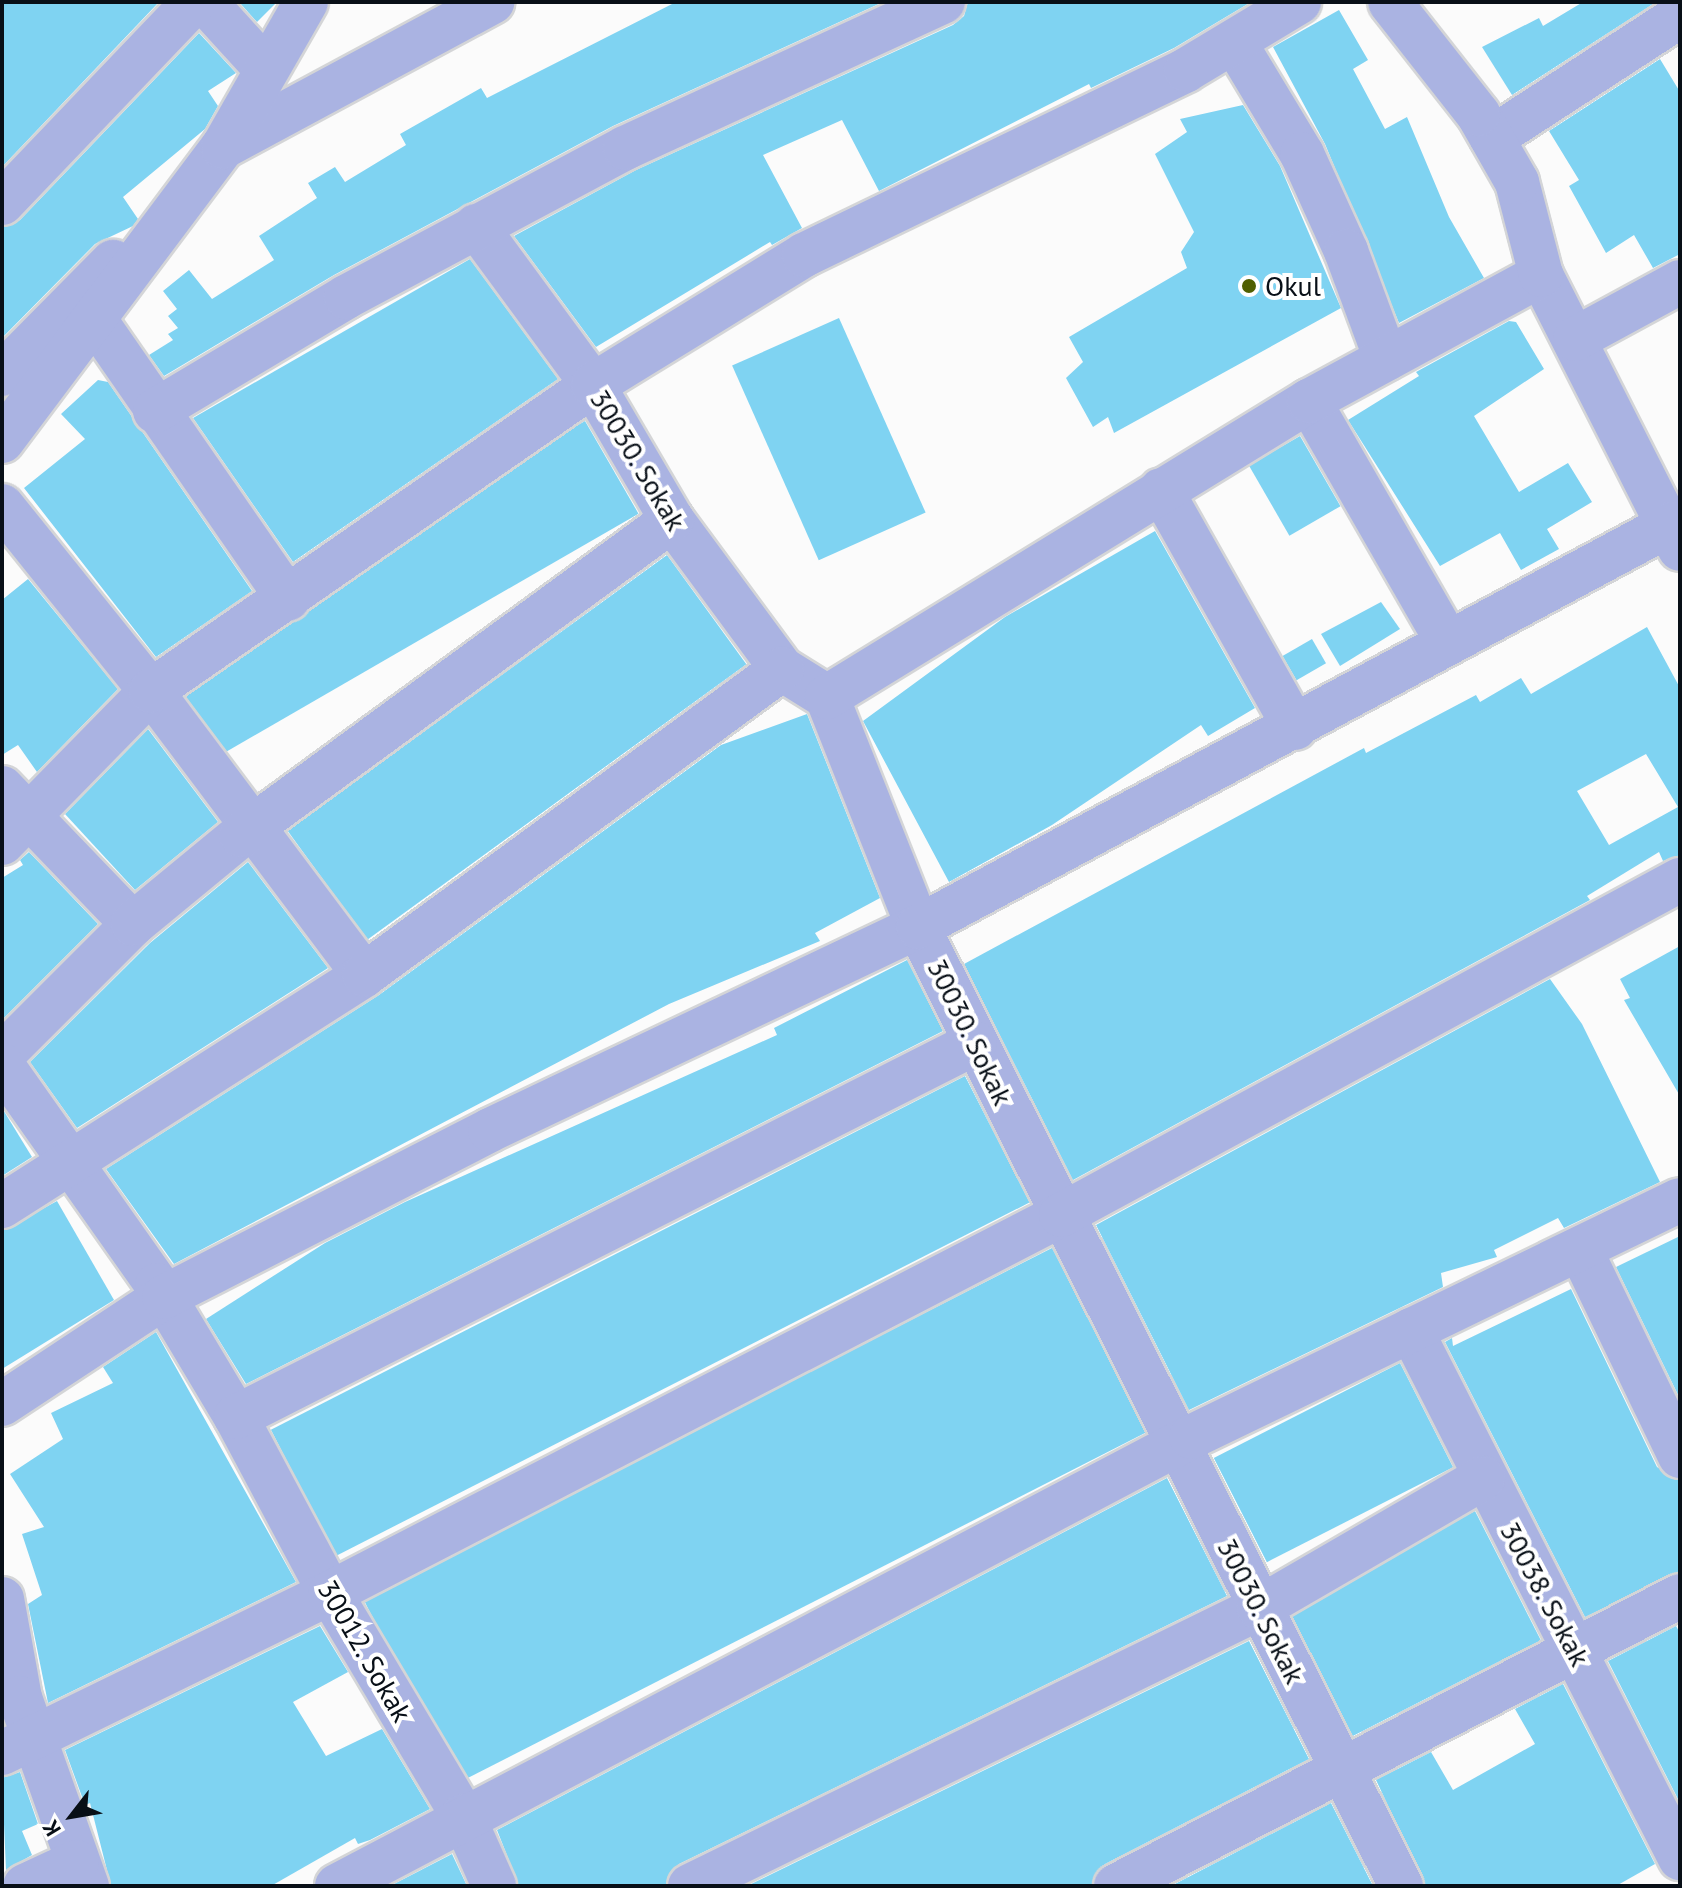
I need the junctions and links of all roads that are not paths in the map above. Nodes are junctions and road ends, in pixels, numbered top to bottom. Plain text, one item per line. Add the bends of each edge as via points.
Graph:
1 (194, 2) edge
2 (205, 2) edge
3 (306, 2) edge
4 (492, 2) edge
5 (943, 2) edge
6 (1299, 2) edge
7 (1390, 2) edge
8 (1680, 16) edge
9 (1235, 43) junction
10 (266, 69) junction
11 (1492, 138) junction
12 (223, 147) junction
13 (2, 203) edge
14 (476, 226) junction
15 (162, 230) junction
16 (1541, 275) junction
17 (1680, 282) edge
18 (95, 320) junction
19 (1575, 339) junction
20 (1386, 359) junction
21 (2, 374) edge
22 (593, 385) junction
23 (1309, 401) junction
24 (155, 411) junction
25 (2, 441) edge
26 (1161, 490) junction
27 (2, 506) edge
28 (1671, 511) edge
29 (672, 520) junction
30 (288, 599) junction
31 (1448, 643) junction
32 (782, 669) junction
33 (151, 691) junction
34 (827, 697) junction
35 (1295, 728) junction
36 (12, 816) edge
37 (254, 825) junction
38 (1680, 880) edge
39 (133, 924) junction
40 (918, 927) junction
41 (364, 975) junction
42 (975, 1043) junction
43 (2, 1055) edge
44 (2, 1065) edge
45 (71, 1160) junction
46 (1680, 1200) edge
47 (2, 1206) edge
48 (1061, 1215) junction
49 (1580, 1249) junction
50 (164, 1297) junction
51 (1411, 1330) junction
52 (2, 1404) edge
53 (236, 1417) junction
54 (1176, 1445) junction
55 (1680, 1456) edge
56 (1483, 1478) junction
57 (330, 1593) junction
58 (1680, 1596) edge
59 (2, 1599) edge
60 (1259, 1608) junction
61 (1576, 1650) junction
62 (19, 1747) edge
63 (1341, 1771) junction
64 (463, 1816) junction
65 (1680, 1858) edge
66 (82, 1874) edge
67 (25, 1886) edge
68 (337, 1886) edge
69 (494, 1886) edge
70 (690, 1886) edge
71 (1116, 1886) edge
72 (1401, 1886) edge

1 - 13 street
2 - 10 street
3 - 10 street
4 - 12 street
5 - 14 street via 625,148
6 - 9 street
7 - 11 street
8 - 11 street
9 - 20 street via 1302,154
9 - 22 street via 804,255
10 - 12 street
11 - 16 street via 1517,182
12 - 15 street
14 - 22 street, 30030. Sokak
14 - 24 street
15 - 18 street
15 - 21 street via 102,269
16 - 19 street
16 - 20 street
17 - 19 street
18 - 24 street
18 - 25 street
19 - 28 street
20 - 23 street
22 - 29 street, 30030. Sokak
22 - 30 street
23 - 26 street
23 - 31 street
24 - 30 street
26 - 34 street
26 - 35 street
27 - 33 street
28 - 31 street
29 - 32 street, 30030. Sokak
29 - 37 street
30 - 33 street
31 - 35 street
32 - 34 street, 30030. Sokak
32 - 41 street
33 - 36 street
33 - 37 street
34 - 40 street, 30030. Sokak
35 - 40 street
36 - 39 street
37 - 39 street
37 - 41 street
38 - 48 street
39 - 43 street
40 - 42 street, 30030. Sokak
40 - 50 street via 490,1130
41 - 45 street
42 - 48 street, 30030. Sokak
42 - 53 street
44 - 45 street, 30012. Sokak
45 - 47 street
45 - 50 street, 30012. Sokak
46 - 49 street
48 - 54 street, 30030. Sokak
48 - 57 street
49 - 51 street
49 - 55 street
50 - 52 street
50 - 53 street, 30012. Sokak
51 - 54 street
51 - 56 street, 30038. Sokak
53 - 57 street, 30012. Sokak
54 - 60 street, 30030. Sokak
54 - 64 street
56 - 60 street
56 - 61 street, 30038. Sokak
57 - 62 street
57 - 64 street, 30012. Sokak
58 - 61 street
59 - 62 street via 20,1698
60 - 63 street, 30030. Sokak
60 - 70 street
61 - 63 street
61 - 65 street, 30038. Sokak
62 - 66 street
63 - 71 street
63 - 72 street, 30030. Sokak
64 - 68 street
64 - 69 street, 30012. Sokak
66 - 67 street

